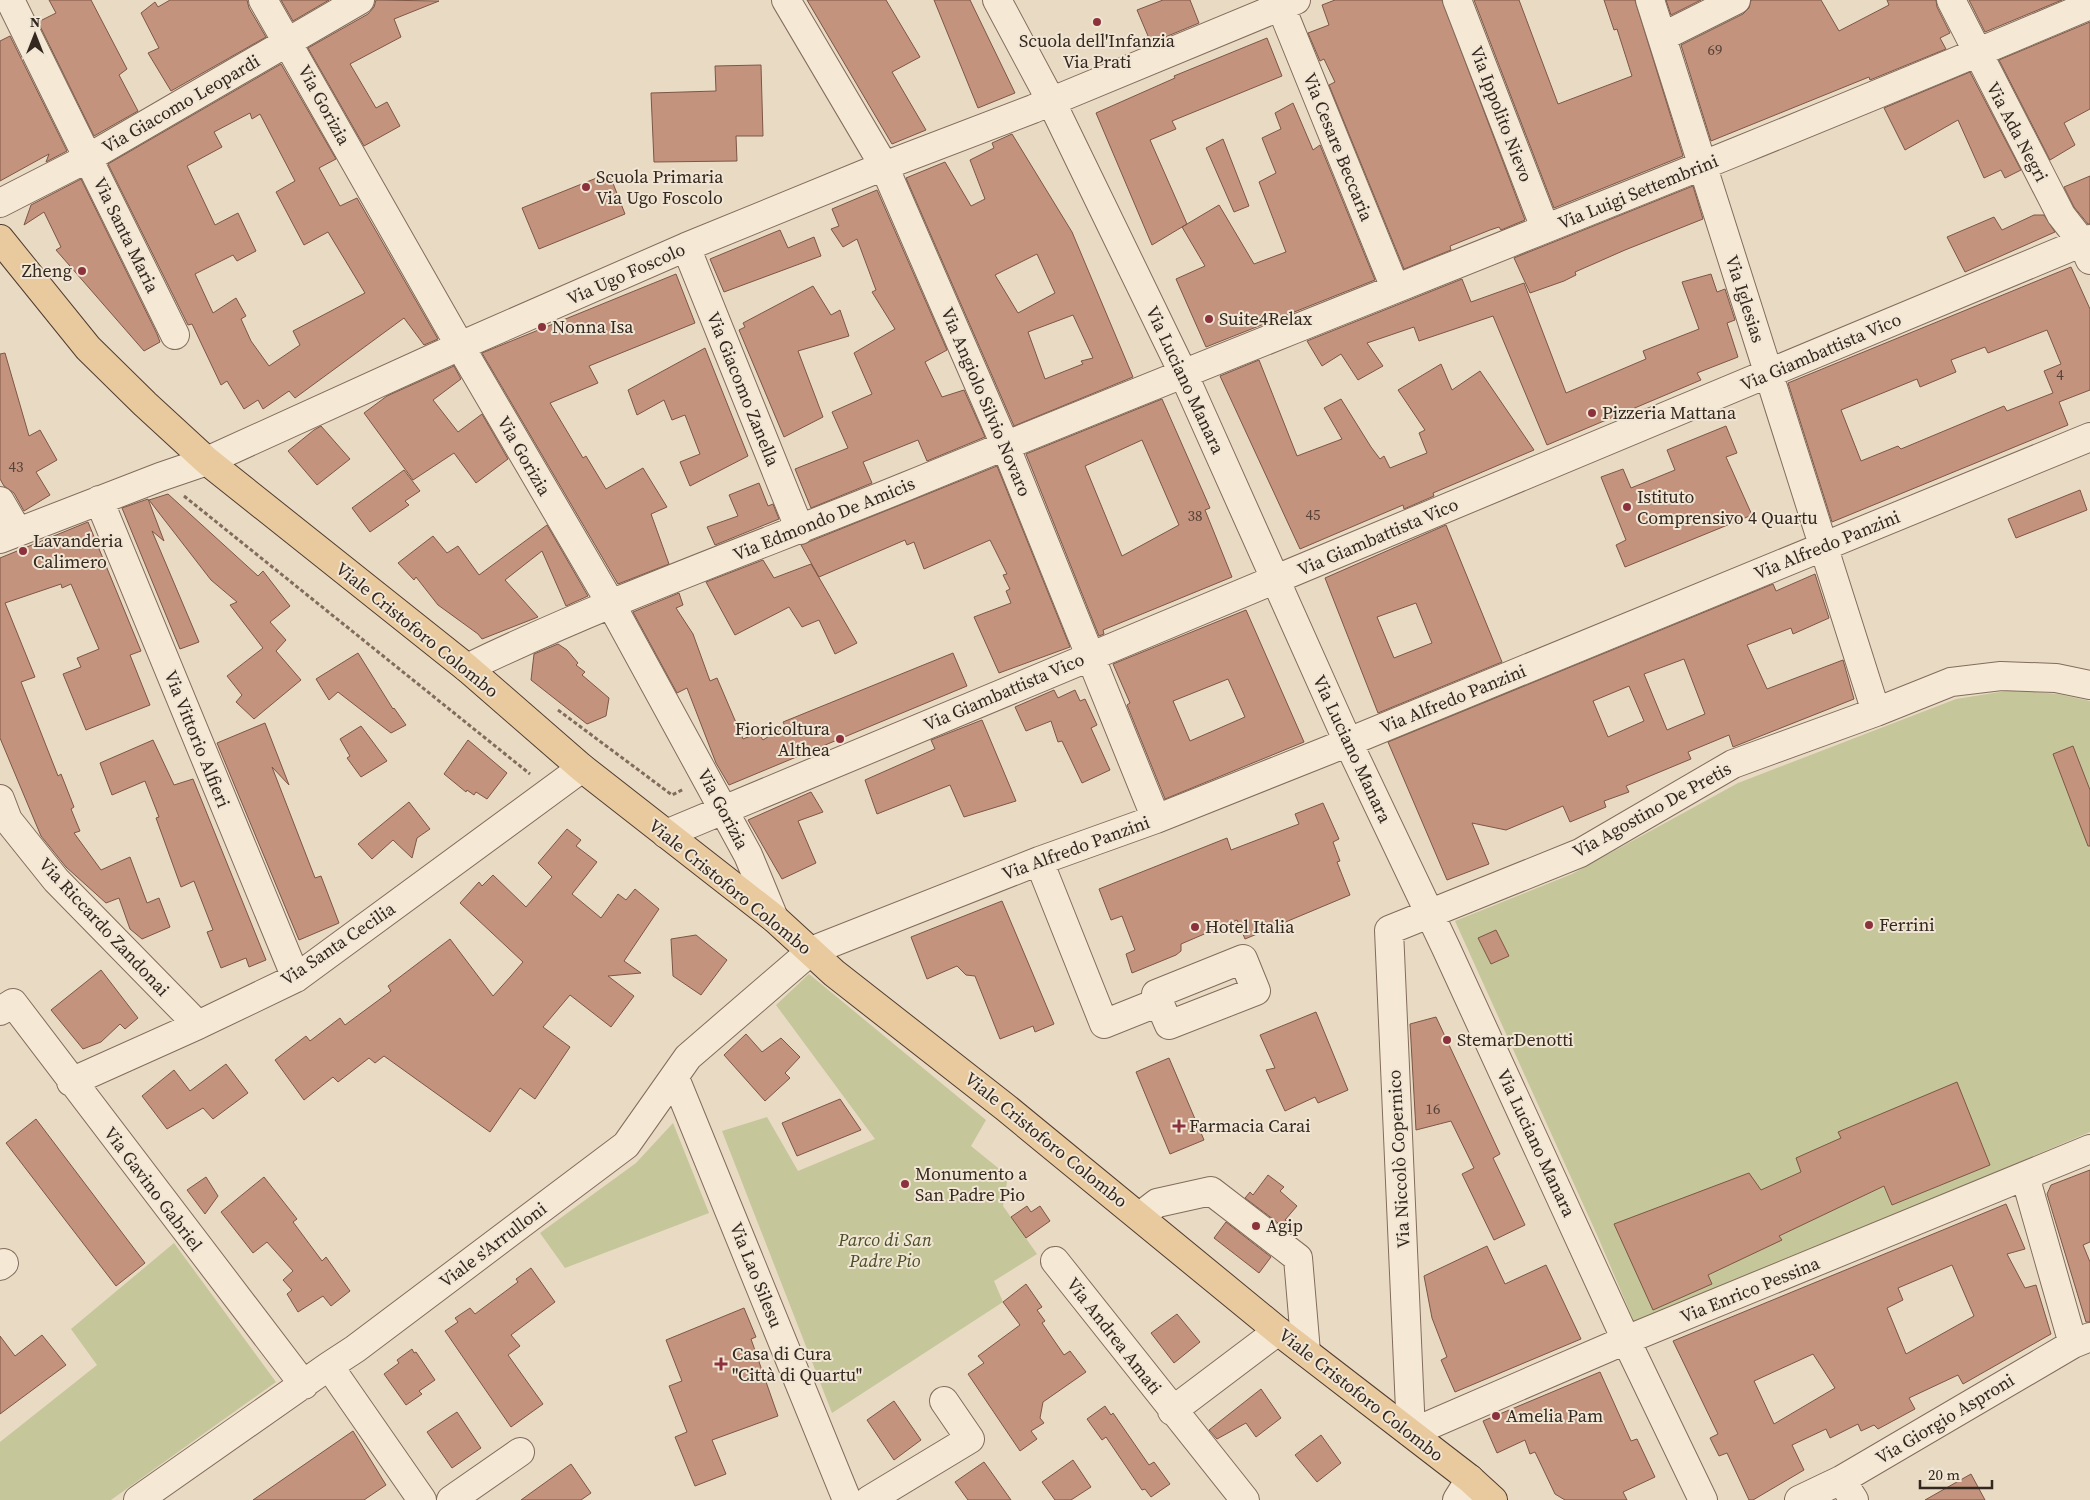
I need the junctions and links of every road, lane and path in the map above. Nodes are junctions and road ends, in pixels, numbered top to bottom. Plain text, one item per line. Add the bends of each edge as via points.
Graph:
1 (10, 0) edge
2 (263, 0) edge
3 (360, 0) edge
4 (786, 0) edge
5 (997, 0) edge
6 (1457, 0) edge
7 (1650, 0) edge
8 (1736, 0) edge
9 (1951, 0) edge
10 (1288, 3) edge
11 (2090, 5) edge
12 (1662, 37) junction
13 (288, 42) junction
14 (1977, 53) junction
15 (1051, 101) junction
16 (88, 158) junction
17 (884, 166) junction
18 (1702, 166) junction
19 (0, 203) edge
20 (1546, 228) junction
21 (0, 239) edge
22 (686, 247) junction
23 (2087, 247) edge
24 (1395, 288) junction
25 (175, 335) dead end
26 (460, 346) junction
27 (1183, 373) junction
28 (1770, 374) junction
29 (2090, 437) edge
30 (1006, 445) junction
31 (207, 461) junction
32 (160, 477) junction
33 (99, 500) junction
34 (0, 501) edge
35 (800, 530) junction
36 (9, 536) edge
37 (1824, 547) junction
38 (1276, 580) junction
39 (610, 604) junction
40 (1092, 656) junction
41 (467, 668) junction
42 (2090, 685) edge
43 (555, 708) dead end
44 (1876, 712) junction
45 (1348, 742) junction
46 (582, 768) junction
47 (685, 788) dead end
48 (552, 791) junction
49 (0, 799) edge
50 (723, 809) junction
51 (1156, 819) junction
52 (666, 834) junction
53 (1039, 861) junction
54 (1430, 914) junction
55 (774, 918) junction
56 (811, 951) junction
57 (296, 978) junction
58 (1159, 1002) dead end
59 (0, 1011) edge
60 (198, 1025) junction
61 (675, 1078) junction
62 (71, 1082) junction
63 (2090, 1149) edge
64 (2026, 1176) junction
65 (1140, 1216) junction
66 (1055, 1261) dead end
67 (1278, 1331) junction
68 (1626, 1340) junction
69 (2081, 1340) edge
70 (1306, 1352) junction
71 (329, 1366) junction
72 (304, 1385) junction
73 (944, 1401) dead end
74 (1172, 1411) junction
75 (1411, 1433) junction
76 (520, 1452) dead end
77 (1463, 1489) edge
78 (1848, 1490) edge
79 (138, 1500) edge
80 (422, 1500) edge
81 (451, 1500) edge
82 (847, 1500) edge
83 (869, 1500) edge
84 (1245, 1500) edge
85 (1493, 1500) edge
86 (1703, 1500) edge
87 (1799, 1500) edge

1 - 16 street, Via Santa Maria
2 - 13 street, Via Gorizia
3 - 13 street, Via Giacomo Leopardi
4 - 17 street, Via Angiolo Silvio Novaro
5 - 15 street, Via Luciano Manara
6 - 20 street, Via Ippolito Nievo
7 - 12 street, Via Iglesias
8 - 12 street
9 - 14 street, Via Ada Negri
10 - 15 street, Via Ugo Foscolo
10 - 24 street, Via Cesare Beccaria
11 - 14 street, Via Luigi Settembrini
12 - 18 street, Via Iglesias
13 - 16 street, Via Giacomo Leopardi
13 - 26 street, Via Gorizia
14 - 18 street, Via Luigi Settembrini
14 - 23 street, Via Ada Negri via 2061,215
15 - 17 street, Via Ugo Foscolo
15 - 27 street, Via Luciano Manara
16 - 19 street, Via Giacomo Leopardi
16 - 25 street, Via Santa Maria
17 - 22 street, Via Ugo Foscolo
17 - 30 street, Via Angiolo Silvio Novaro
18 - 20 street, Via Luigi Settembrini
18 - 28 street, Via Iglesias
20 - 24 street, Via Luigi Settembrini
21 - 31 main road, Viale Cristoforo Colombo via 88,348
22 - 26 street, Via Ugo Foscolo
22 - 35 street, Via Giacomo Zanella
23 - 28 street, Via Giambattista Vico
24 - 27 street, Via Luigi Settembrini
26 - 31 street, Via Ugo Foscolo
26 - 39 street, Via Gorizia
27 - 30 street, Via Edmondo De Amicis
27 - 38 street, Via Luciano Manara
28 - 37 street, Via Iglesias
28 - 38 street, Via Giambattista Vico
29 - 37 street, Via Alfredo Panzini
30 - 35 street, Via Edmondo De Amicis
30 - 40 street, Via Angiolo Silvio Novaro
31 - 32 street, Via Ugo Foscolo
31 - 41 main road, Viale Cristoforo Colombo
32 - 33 street, Via Ugo Foscolo
32 - 48 path
33 - 36 street, Via Ugo Foscolo
33 - 57 street, Via Vittorio Alfieri
34 - 36 street
35 - 39 street, Via Edmondo De Amicis
37 - 44 street, Via Iglesias
37 - 45 street, Via Alfredo Panzini
38 - 40 street, Via Giambattista Vico
38 - 45 street, Via Luciano Manara
39 - 41 street, Via Edmondo De Amicis
39 - 50 street, Via Gorizia
40 - 50 street, Via Giambattista Vico
40 - 51 street, Via Angiolo Silvio Novaro
41 - 46 main road, Viale Cristoforo Colombo
42 - 44 street, Via Agostino De Pretis via 2056,678 2001,676 1951,682
43 - 47 path via 672,795
44 - 54 street, Via Agostino De Pretis via 1733,764 1580,853
45 - 51 street, Via Alfredo Panzini
45 - 54 street, Via Luciano Manara
46 - 48 street, Via Santa Cecilia
46 - 52 main road, Viale Cristoforo Colombo
48 - 57 street, Via Santa Cecilia
49 - 60 street, Via Riccardo Zandonai via 8,820 56,880
50 - 52 street, Via Giambattista Vico
50 - 55 street, Via Gorizia via 748,855
51 - 53 street, Via Alfredo Panzini
52 - 55 main road, Viale Cristoforo Colombo
53 - 56 street, Via Alfredo Panzini
53 - 58 street via 1104,1024
54 - 68 street, Via Luciano Manara
54 - 75 street, Via Niccolò Copernico via 1388,930
55 - 56 main road, Viale Cristoforo Colombo
56 - 61 street, Viale s'Arrulloni via 688,1057
56 - 65 main road, Viale Cristoforo Colombo via 834,973
57 - 60 street, Via Santa Cecilia
59 - 62 street, Via Gavino Gabriel via 13,1003
60 - 62 street, Via Santa Cecilia
61 - 71 street, Viale s'Arrulloni via 626,1145 355,1350
61 - 82 street, Via Lao Silesu
62 - 72 street, Via Gavino Gabriel
63 - 64 street, Via Enrico Pessina
64 - 68 street, Via Enrico Pessina
64 - 69 street
65 - 67 main road, Viale Cristoforo Colombo
65 - 70 street via 1157,1203 1211,1191 1298,1258
66 - 74 street, Via Andrea Amati
67 - 70 main road, Viale Cristoforo Colombo
67 - 74 street, Via Andrea Amati
68 - 75 street, Via Enrico Pessina
68 - 86 street, Via Luciano Manara
69 - 78 street, Via Giorgio Asproni
70 - 75 main road, Viale Cristoforo Colombo
71 - 72 street, Viale s'Arrulloni
71 - 80 street
72 - 79 street, Viale s'Arrulloni
73 - 83 street via 970,1439
74 - 84 street, Via Andrea Amati
75 - 77 main road, Viale Cristoforo Colombo
76 - 81 street
77 - 85 main road, Viale Cristoforo Colombo
78 - 87 street, Via Giorgio Asproni

